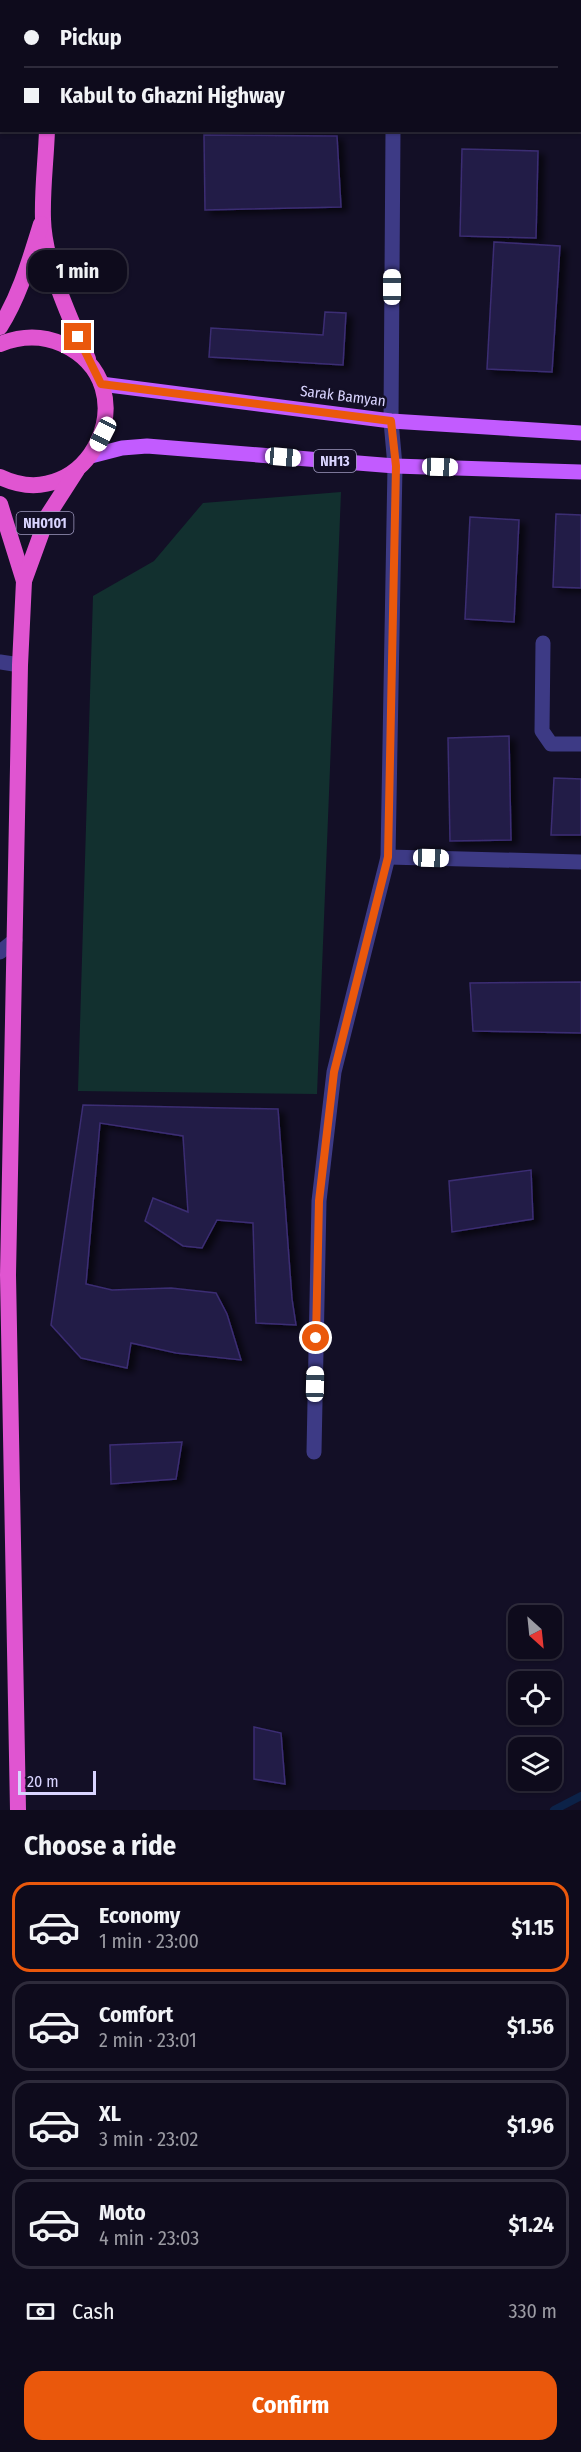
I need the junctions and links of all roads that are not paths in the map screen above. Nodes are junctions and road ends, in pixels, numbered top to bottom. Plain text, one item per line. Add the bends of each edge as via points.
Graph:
1 (47, 132) edge
2 (393, 132) edge
3 (42, 220) junction
4 (0, 327) edge
5 (0, 344) edge
6 (93, 368) junction
7 (101, 384) junction
8 (391, 421) junction
9 (581, 433) edge
10 (91, 456) junction
11 (396, 466) junction
12 (77, 470) junction
13 (581, 472) edge
14 (0, 477) edge
15 (0, 504) edge
16 (24, 581) junction
17 (543, 643) dead end
18 (0, 662) edge
19 (20, 664) junction
20 (581, 744) edge
21 (388, 857) junction
22 (581, 862) edge
23 (15, 940) junction
24 (0, 952) edge
25 (314, 1452) dead end
26 (18, 1810) edge

1 - 3 highway, NH0101
2 - 8 street
3 - 4 highway, NH0101 via 26,275
3 - 6 highway, NH0101 via 51,263 71,322
5 - 6 highway, NH0101 via 27,337 52,339 75,350
6 - 7 highway, NH0101
7 - 8 main road, Sarak Bamyan
7 - 10 highway, NH0101 via 106,409 103,434
8 - 9 main road, Sarak Bamyan
8 - 11 street
10 - 11 main road, NH13 via 147,446
10 - 12 highway, NH0101
11 - 13 main road, NH13
11 - 21 street
12 - 14 highway, NH0101 via 57,481 34,485 11,483
12 - 16 highway, NH0101 via 48,515
15 - 16 highway, NH0101
16 - 19 highway, NH0101
17 - 20 street via 542,731 551,744
18 - 19 street
19 - 23 highway, NH0101
21 - 22 street
21 - 25 street via 333,1083 319,1201
23 - 24 street
23 - 26 highway, NH0101 via 8,1275

